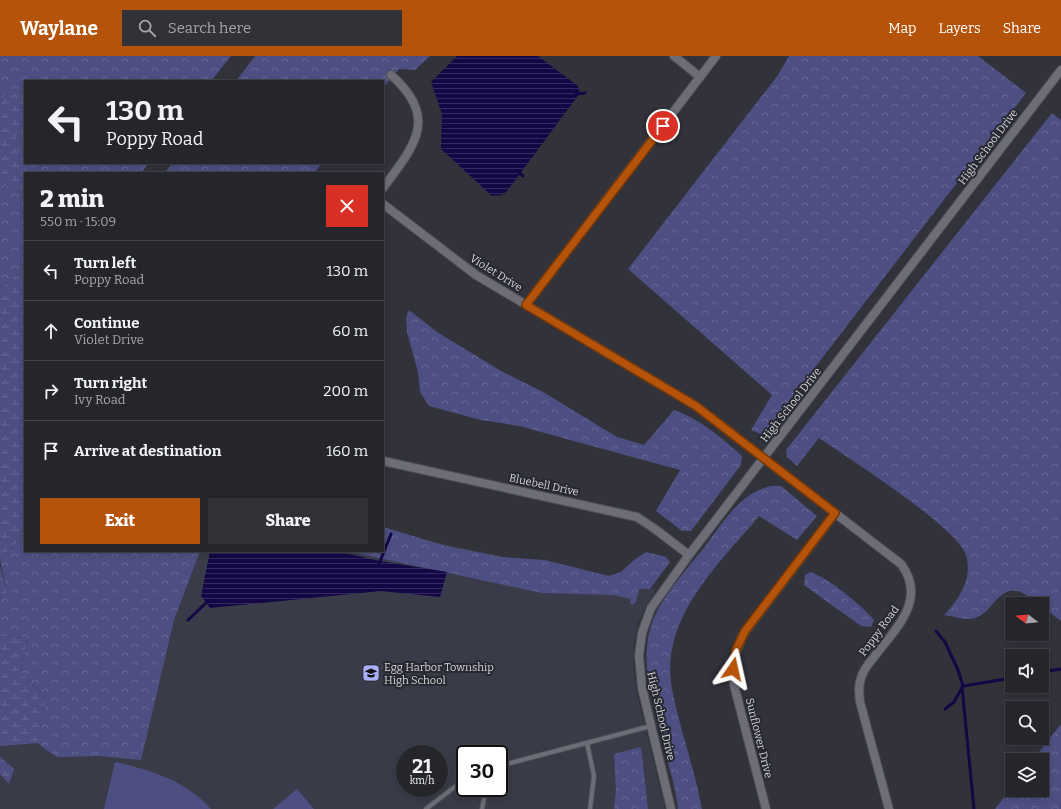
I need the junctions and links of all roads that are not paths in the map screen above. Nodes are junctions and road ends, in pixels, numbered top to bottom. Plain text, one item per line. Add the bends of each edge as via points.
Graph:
1 (674, 56) edge
2 (716, 56) edge
3 (1061, 70) edge
4 (391, 75) dead end
5 (700, 77) junction
6 (384, 187) edge
7 (384, 205) edge
8 (526, 305) junction
9 (764, 458) junction
10 (384, 461) edge
11 (835, 513) junction
12 (689, 556) junction
13 (652, 726) junction
14 (586, 743) junction
15 (508, 764) edge
16 (456, 786) edge
17 (484, 797) edge
18 (426, 809) edge
19 (482, 809) edge
20 (590, 809) edge
21 (671, 809) edge
22 (766, 809) edge
23 (889, 809) edge

1 - 5 street
2 - 5 street
3 - 9 street, High School Drive
4 - 6 street via 408,91 418,121 417,136 412,147
5 - 8 street
7 - 8 street, Violet Drive via 476,275
8 - 9 street, Violet Drive via 696,406
9 - 11 street, Poppy Road
9 - 12 street, High School Drive
10 - 12 street, Bluebell Drive via 637,517
11 - 22 street, Sunflower Drive via 753,621 736,650 733,680
11 - 23 street, Poppy Road via 898,561 912,586 908,611 864,672 858,689
12 - 13 street, High School Drive via 655,601 642,633 639,673
13 - 14 lane
13 - 21 street, High School Drive
14 - 15 lane
14 - 20 lane via 594,776
16 - 18 lane
17 - 19 lane

